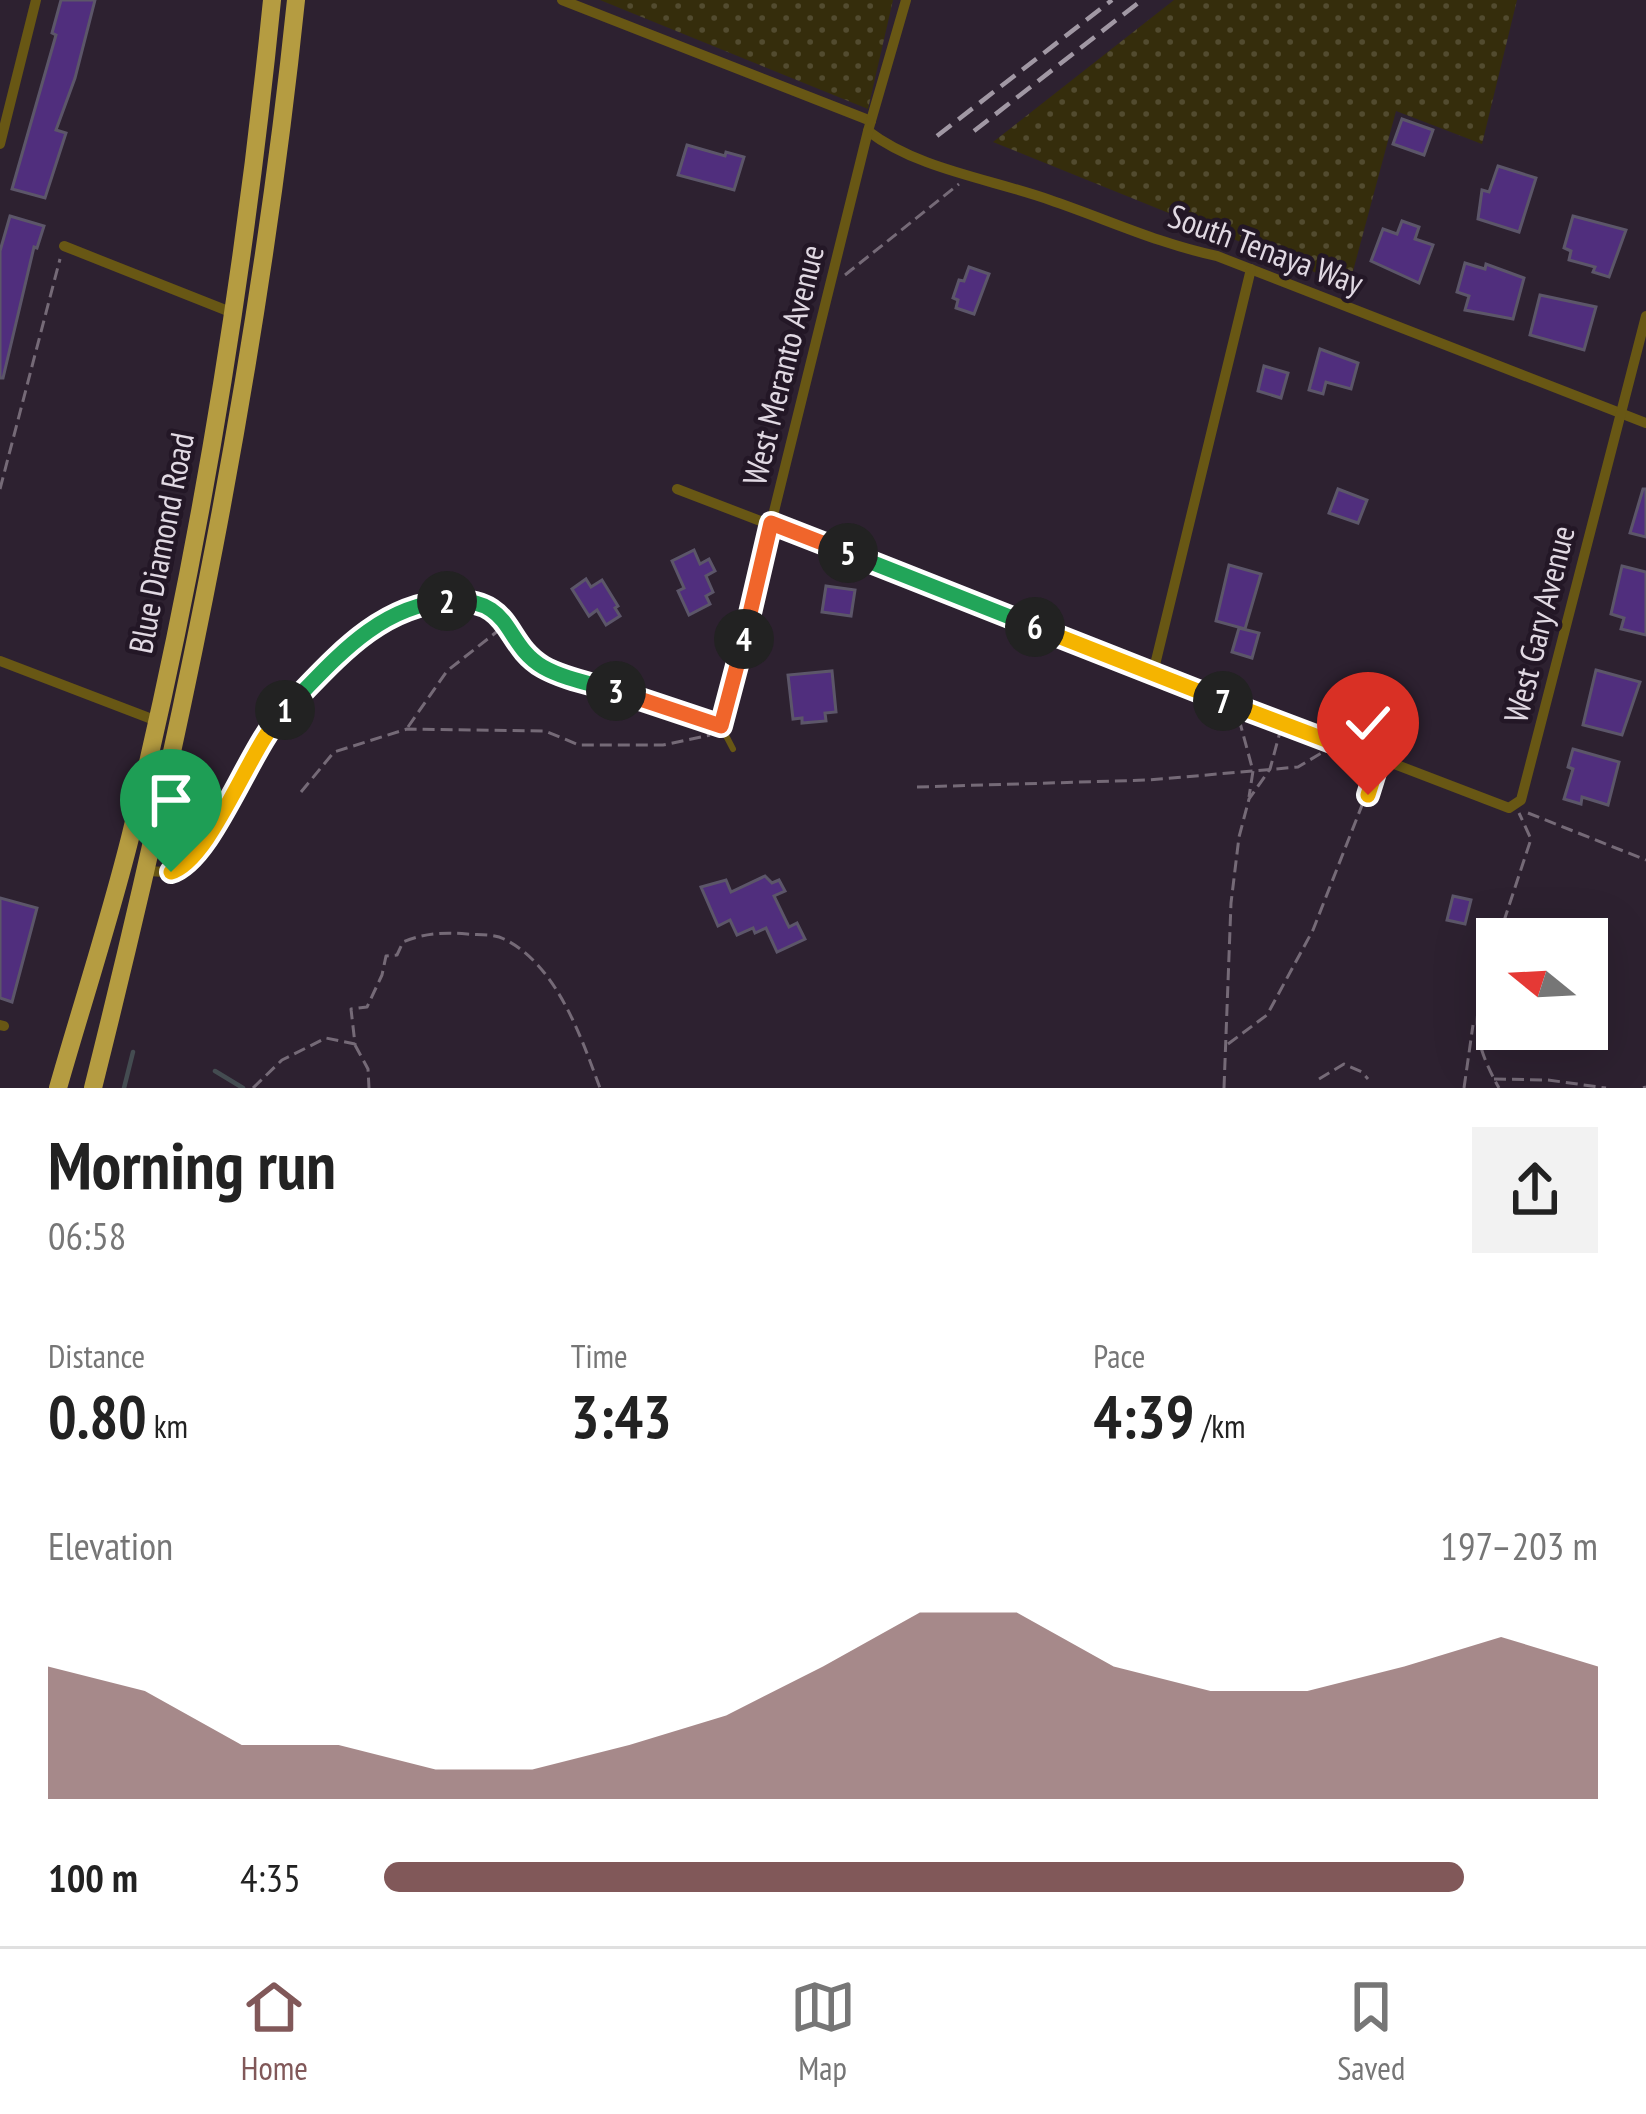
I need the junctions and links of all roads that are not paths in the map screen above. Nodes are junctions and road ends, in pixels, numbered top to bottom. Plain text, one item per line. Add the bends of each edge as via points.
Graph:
1 (36, 0) edge
2 (272, 0) edge
3 (296, 0) edge
4 (562, 0) edge
5 (906, 0) edge
6 (869, 126) junction
7 (0, 144) edge
8 (64, 246) road end
9 (1251, 269) junction
10 (233, 313) junction
11 (1646, 316) edge
12 (1621, 414) junction
13 (1646, 423) edge
14 (676, 489) dead end
15 (771, 523) junction
16 (0, 661) edge
17 (1153, 673) junction
18 (157, 721) junction
19 (721, 726) junction
20 (733, 749) dead end
21 (148, 871) junction
22 (58, 1088) edge
23 (93, 1088) edge

1 - 7 street
2 - 10 highway, Blue Diamond Road
3 - 21 highway, Blue Diamond Road via 257,315
4 - 6 street, South Tenaya Way
5 - 6 street, West Meranto Avenue
6 - 9 street, South Tenaya Way via 905,153
6 - 15 street, West Meranto Avenue
8 - 10 street
9 - 12 street, South Tenaya Way
9 - 17 street
10 - 18 highway, Blue Diamond Road
11 - 12 street, West Gary Avenue
12 - 13 street, South Tenaya Way
12 - 17 street, West Gary Avenue via 1516,807 1498,807
14 - 15 street
15 - 17 street
15 - 19 street, West Meranto Avenue
16 - 18 street
18 - 22 highway, Blue Diamond Road
19 - 20 lane
19 - 21 street via 544,668 495,611 462,600 428,602 386,616 275,720 185,866
21 - 23 highway, Blue Diamond Road

